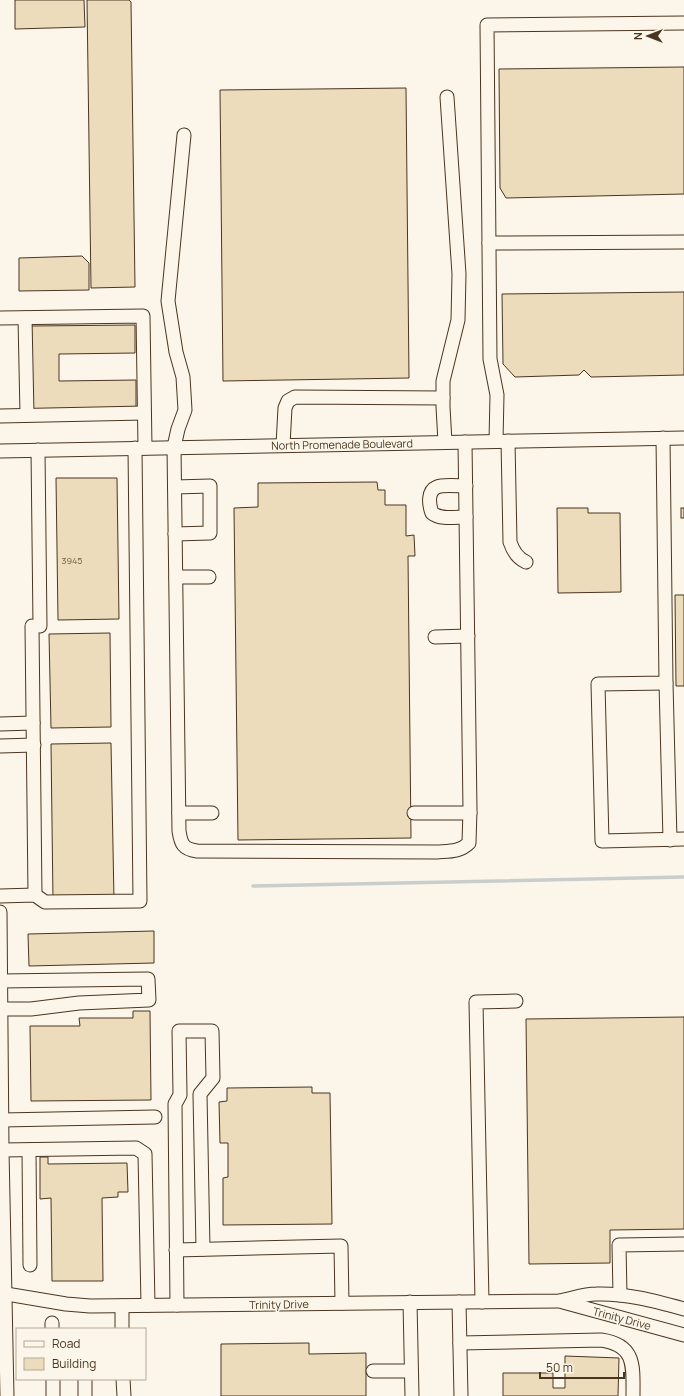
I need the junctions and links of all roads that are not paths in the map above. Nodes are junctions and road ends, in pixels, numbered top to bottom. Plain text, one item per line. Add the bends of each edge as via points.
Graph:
1 (684, 23) edge
2 (447, 97) dead end
3 (184, 135) dead end
4 (684, 242) edge
5 (489, 243) junction
6 (0, 318) edge
7 (25, 318) junction
8 (443, 398) junction
9 (144, 413) junction
10 (27, 415) junction
11 (0, 416) edge
12 (663, 438) junction
13 (684, 438) edge
14 (502, 441) junction
15 (445, 442) junction
16 (465, 442) junction
17 (283, 445) junction
18 (174, 447) junction
19 (140, 448) junction
20 (38, 450) junction
21 (0, 451) edge
22 (466, 486) junction
23 (175, 487) junction
24 (466, 517) junction
25 (175, 534) junction
26 (526, 562) dead end
27 (176, 577) junction
28 (209, 577) dead end
29 (468, 636) junction
30 (435, 637) dead end
31 (666, 683) junction
32 (33, 723) junction
33 (0, 724) edge
34 (34, 745) junction
35 (0, 746) edge
36 (414, 813) dead end
37 (179, 814) junction
38 (212, 814) dead end
39 (470, 814) junction
40 (684, 839) edge
41 (670, 840) junction
42 (35, 895) junction
43 (0, 896) edge
44 (0, 912) edge
45 (1, 987) edge
46 (516, 1001) dead end
47 (1, 1009) junction
48 (200, 1094) junction
49 (180, 1095) junction
50 (155, 1117) dead end
51 (2, 1126) edge
52 (2, 1150) junction
53 (29, 1150) junction
54 (684, 1244) edge
55 (202, 1249) junction
56 (176, 1250) junction
57 (30, 1265) dead end
58 (3, 1293) edge
59 (620, 1295) junction
60 (559, 1301) junction
61 (410, 1302) junction
62 (459, 1302) junction
63 (482, 1302) junction
64 (342, 1303) junction
65 (148, 1305) junction
66 (177, 1305) junction
67 (122, 1306) junction
68 (684, 1309) edge
69 (122, 1328) edge
70 (684, 1335) edge
71 (3, 1339) edge
72 (460, 1343) junction
73 (411, 1370) junction
74 (373, 1372) dead end
75 (53, 1380) edge
76 (85, 1380) edge
77 (123, 1380) edge
78 (7, 1396) edge
79 (53, 1396) edge
80 (85, 1396) edge
81 (124, 1396) edge
82 (412, 1396) edge
83 (461, 1396) edge
84 (633, 1396) edge

1 - 5 street via 487,25
2 - 8 street via 459,274 458,320 443,381
3 - 18 street via 168,301 176,352 183,377 186,410
4 - 5 street
5 - 14 street via 490,359
6 - 7 street
7 - 9 street via 143,316
7 - 10 street
8 - 15 street
8 - 17 street via 295,397 288,401 285,408
9 - 10 street
9 - 19 street
10 - 11 street
12 - 13 street, North Promenade Boulevard
12 - 14 street, North Promenade Boulevard
12 - 31 street
14 - 16 street, North Promenade Boulevard
14 - 26 street via 510,542 520,559
15 - 16 street, North Promenade Boulevard
15 - 17 street, North Promenade Boulevard
16 - 22 street
17 - 18 street, North Promenade Boulevard
18 - 19 street, North Promenade Boulevard
18 - 23 street
19 - 20 street, North Promenade Boulevard
19 - 42 street via 140,900 45,902
20 - 21 street, North Promenade Boulevard
20 - 32 street
22 - 24 street
22 - 24 street via 437,487 429,501 432,513 436,516
23 - 25 street
23 - 25 street via 210,486 210,533
24 - 29 street
25 - 27 street
27 - 28 street
27 - 37 street
29 - 30 street
29 - 39 street
31 - 41 street
31 - 41 street via 598,684 602,841
32 - 33 street
32 - 34 street
34 - 35 street
34 - 42 street
36 - 39 street
37 - 38 street
37 - 39 street via 181,843 188,850 437,852 458,850 469,843
40 - 41 street
42 - 43 street
44 - 45 street
45 - 47 street
45 - 47 street via 148,979 149,1000
46 - 63 street via 476,1002
47 - 51 street
48 - 49 street
48 - 49 street via 213,1078 212,1031 179,1031
48 - 55 street
49 - 56 street via 175,1104
50 - 51 street
51 - 52 street
52 - 53 street
52 - 58 street
53 - 57 street
53 - 65 street via 136,1148 145,1154
54 - 59 street via 620,1245
55 - 56 street
55 - 64 street via 341,1246
56 - 66 street
58 - 67 street, Trinity Drive via 66,1304
58 - 71 street
59 - 60 street, Trinity Drive via 595,1294
59 - 68 street, Trinity Drive
60 - 63 street, Trinity Drive
60 - 70 street, Trinity Drive
61 - 62 street, Trinity Drive
61 - 64 street, Trinity Drive
61 - 73 street
62 - 63 street, Trinity Drive
62 - 72 street
64 - 66 street, Trinity Drive
65 - 66 street, Trinity Drive
65 - 67 street, Trinity Drive
67 - 69 street
71 - 78 street
72 - 83 street
72 - 84 street via 612,1341 628,1353 633,1375
73 - 74 street
73 - 82 street
75 - 79 street
76 - 80 street
77 - 81 street

